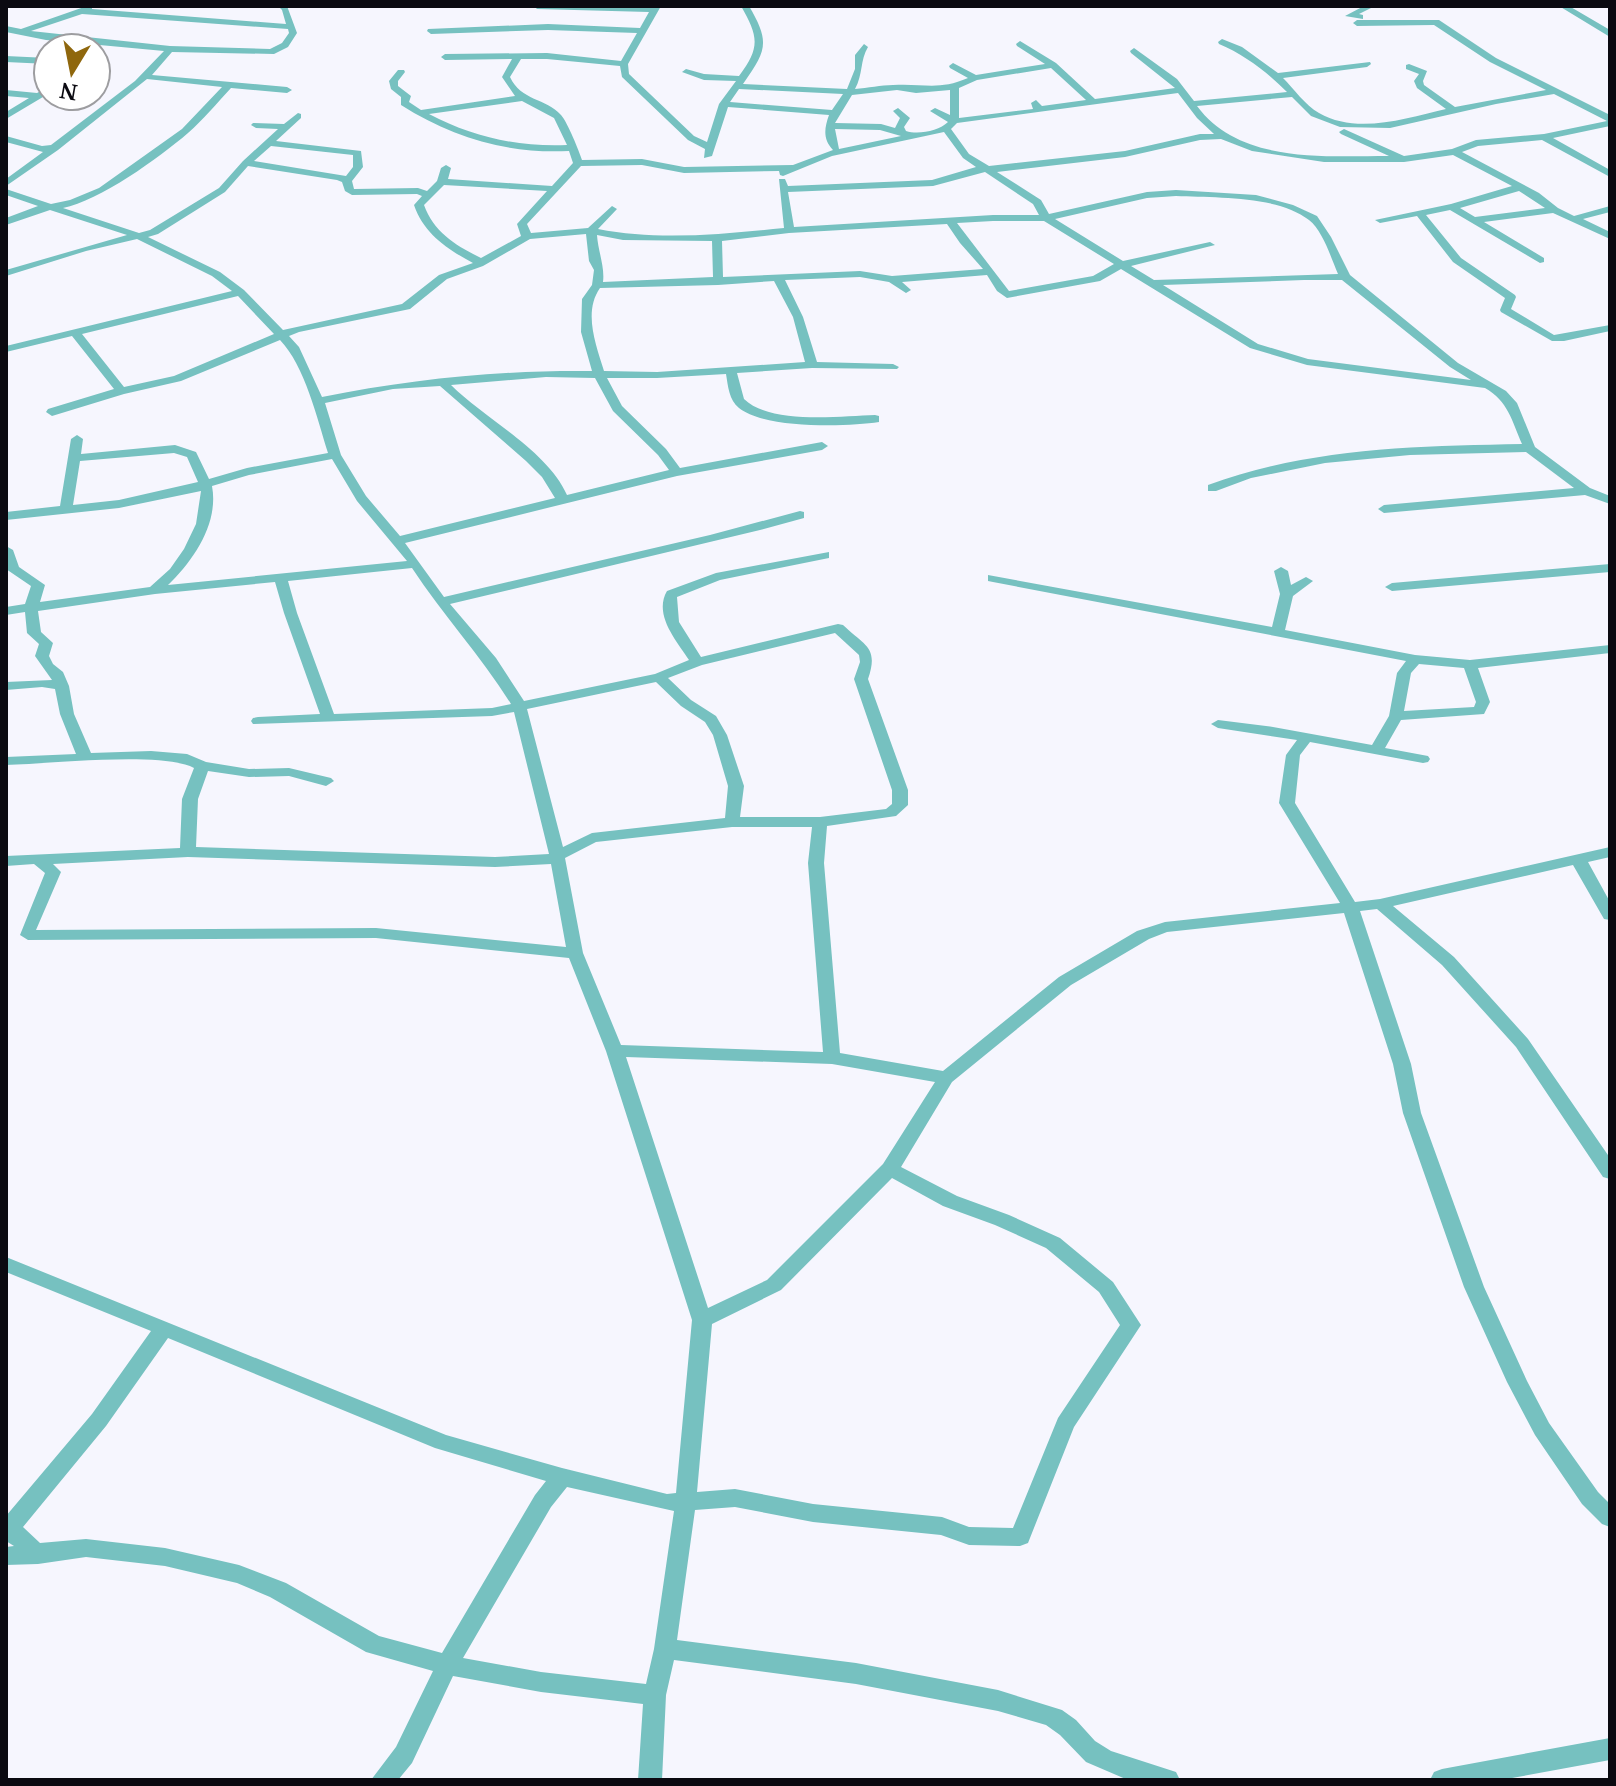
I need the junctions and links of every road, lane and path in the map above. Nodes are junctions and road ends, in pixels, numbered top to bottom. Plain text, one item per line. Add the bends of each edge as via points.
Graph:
1 (94, 6) edge
2 (282, 6) edge
3 (745, 6) edge
4 (1371, 6) edge
5 (1563, 6) edge
6 (537, 7) edge
7 (656, 8) edge
8 (82, 11) junction
9 (1573, 12) junction
10 (1610, 19) edge
11 (1587, 20) junction
12 (292, 27) junction
13 (6, 29) edge
14 (431, 31) dead end
15 (643, 31) junction
16 (22, 32) junction
17 (32, 34) edge
18 (1610, 34) edge
19 (1222, 42) dead end
20 (1610, 43) edge
21 (1020, 44) dead end
22 (112, 46) edge
23 (864, 47) dead end
24 (170, 49) junction
25 (1134, 51) dead end
26 (518, 56) junction
27 (445, 57) dead end
28 (6, 59) edge
29 (1274, 59) dead end
30 (32, 60) edge
31 (1255, 62) junction
32 (624, 64) junction
33 (1367, 64) dead end
34 (1053, 65) junction
35 (953, 66) dead end
36 (1409, 67) dead end
37 (401, 72) dead end
38 (686, 72) dead end
39 (1276, 76) junction
40 (148, 77) junction
41 (975, 78) junction
42 (738, 82) junction
43 (228, 86) junction
44 (955, 87) junction
45 (287, 90) dead end
46 (1182, 90) junction
47 (853, 92) junction
48 (1553, 92) junction
49 (6, 93) edge
50 (1294, 94) junction
51 (32, 95) edge
52 (523, 98) junction
53 (32, 100) edge
54 (1093, 102) junction
55 (724, 104) junction
56 (1193, 104) junction
57 (1453, 110) junction
58 (898, 111) dead end
59 (935, 111) dead end
60 (419, 113) junction
61 (833, 113) junction
62 (6, 116) edge
63 (298, 116) dead end
64 (1610, 121) edge
65 (256, 125) dead end
66 (950, 125) junction
67 (829, 126) junction
68 (288, 127) junction
69 (1361, 127) junction
70 (901, 131) junction
71 (1222, 136) junction
72 (913, 137) junction
73 (1544, 137) junction
74 (6, 139) edge
75 (271, 143) junction
76 (55, 148) junction
77 (575, 148) junction
78 (710, 148) junction
79 (832, 151) junction
80 (1454, 152) junction
81 (1404, 159) junction
82 (246, 163) junction
83 (578, 163) junction
84 (446, 168) dead end
85 (701, 168) junction
86 (750, 170) junction
87 (986, 170) junction
88 (1610, 174) edge
89 (779, 179) junction
90 (347, 181) junction
91 (442, 182) junction
92 (6, 183) edge
93 (1517, 188) junction
94 (556, 189) junction
95 (6, 192) edge
96 (427, 195) junction
97 (50, 206) junction
98 (1452, 207) junction
99 (612, 209) dead end
100 (1610, 209) edge
101 (1554, 210) junction
102 (1419, 213) junction
103 (1046, 218) junction
104 (1573, 219) junction
105 (1380, 220) dead end
106 (1472, 220) junction
107 (951, 221) junction
108 (6, 222) edge
109 (789, 230) junction
110 (591, 231) junction
111 (136, 235) junction
112 (1610, 236) edge
113 (527, 237) junction
114 (717, 238) junction
115 (1210, 245) dead end
116 (1540, 260) dead end
117 (480, 262) junction
118 (1120, 265) junction
119 (991, 272) junction
120 (6, 273) edge
121 (1345, 277) junction
122 (778, 278) junction
123 (892, 279) junction
124 (1201, 280) junction
125 (718, 282) junction
126 (1155, 283) junction
127 (597, 285) junction
128 (906, 290) dead end
129 (1166, 291) junction
130 (240, 292) junction
131 (1610, 328) edge
132 (74, 331) junction
133 (284, 336) junction
134 (6, 349) edge
135 (812, 365) junction
136 (1454, 365) junction
137 (893, 367) dead end
138 (731, 372) junction
139 (599, 374) junction
140 (1426, 378) junction
141 (445, 380) junction
142 (1488, 385) junction
143 (121, 391) junction
144 (318, 401) junction
145 (52, 412) dead end
146 (875, 419) dead end
147 (77, 439) dead end
148 (822, 446) dead end
149 (1529, 448) junction
150 (335, 455) junction
151 (75, 458) junction
152 (677, 472) junction
153 (205, 482) junction
154 (1212, 488) dead end
155 (1586, 491) junction
156 (1610, 500) edge
157 (563, 501) junction
158 (66, 508) junction
159 (1384, 509) dead end
160 (800, 515) dead end
161 (8, 516) edge
162 (6, 531) edge
163 (397, 541) junction
164 (6, 550) edge
165 (824, 555) dead end
166 (415, 564) junction
167 (1610, 568) edge
168 (1281, 571) dead end
169 (281, 577) junction
170 (993, 578) dead end
171 (1306, 581) dead end
172 (1392, 587) dead end
173 (154, 590) junction
174 (1287, 594) junction
175 (441, 602) junction
176 (31, 608) junction
177 (6, 611) edge
178 (1277, 634) junction
179 (1610, 649) edge
180 (1415, 659) junction
181 (697, 662) junction
182 (1470, 664) junction
183 (659, 677) junction
184 (6, 686) edge
185 (62, 686) junction
186 (519, 705) junction
187 (1396, 716) junction
188 (328, 717) junction
189 (258, 721) dead end
190 (1218, 724) dead end
191 (1306, 738) junction
192 (1377, 749) junction
193 (85, 757) junction
194 (1423, 759) dead end
195 (6, 761) edge
196 (202, 766) junction
197 (326, 781) dead end
198 (732, 822) junction
199 (820, 822) junction
200 (188, 852) junction
201 (1610, 852) edge
202 (557, 855) junction
203 (36, 858) junction
204 (1579, 860) junction
205 (6, 861) edge
206 (1380, 904) junction
207 (1350, 907) junction
208 (1610, 915) edge
209 (575, 953) junction
210 (615, 1051) junction
211 (832, 1058) junction
212 (946, 1078) junction
213 (890, 1169) junction
214 (1610, 1172) edge
215 (6, 1264) edge
216 (702, 1320) junction
217 (164, 1328) junction
218 (562, 1477) junction
219 (686, 1500) junction
220 (1610, 1518) edge
221 (8, 1531) edge
222 (38, 1555) junction
223 (6, 1556) edge
224 (665, 1649) junction
225 (447, 1665) junction
226 (655, 1695) junction
227 (1610, 1749) edge
228 (383, 1780) edge
229 (650, 1780) edge
230 (1168, 1780) edge
231 (1442, 1780) edge

1 - 8 street
2 - 12 street
3 - 42 street via 759,30 758,49
4 - 48 street via 1349,16 1381,20 1357,23 1436,22
5 - 9 street
6 - 7 street
7 - 15 street
8 - 12 street
8 - 16 street
9 - 11 street
9 - 20 street
10 - 11 street
11 - 18 street
12 - 24 street via 285,45 271,52
13 - 16 street
14 - 15 street
15 - 32 street
16 - 17 street
19 - 31 street
21 - 34 street
22 - 24 street
23 - 47 street
24 - 40 street
25 - 46 street
26 - 27 street
26 - 32 street
26 - 52 street via 506,77
28 - 30 street
29 - 31 street
31 - 39 street
32 - 78 street via 625,75 691,138
33 - 39 street
34 - 41 street
34 - 54 street
35 - 41 street
36 - 57 street via 1424,73 1420,86
37 - 60 street via 394,87
38 - 42 street
39 - 50 street
40 - 43 street
40 - 76 street
41 - 44 street
42 - 47 street
42 - 55 street
43 - 45 street
43 - 97 street via 185,131 102,190
44 - 47 street
44 - 66 street
46 - 54 street
46 - 56 street
47 - 61 street
48 - 57 street
48 - 64 street
49 - 51 street
50 - 56 street
50 - 69 street via 1314,114
52 - 60 street
52 - 77 street via 558,117
53 - 62 street
54 - 66 street via 1037,106
55 - 61 street
55 - 78 street
56 - 71 street
57 - 69 street
58 - 70 street via 905,118
59 - 66 street
60 - 77 street via 465,136 516,148
61 - 67 street
63 - 68 street
64 - 73 street
65 - 68 street
66 - 72 street
66 - 87 street via 966,156
67 - 70 street
67 - 79 street
68 - 75 street
69 - 81 street via 1344,132
70 - 72 street
71 - 81 street via 1280,154
71 - 87 street
72 - 79 street
73 - 80 street via 1476,143
73 - 88 street
74 - 76 street
75 - 82 street
75 - 90 street via 358,153 358,167
76 - 92 street
77 - 83 street
78 - 85 street
79 - 89 street
80 - 81 street
80 - 93 street
82 - 90 street
82 - 111 street via 222,190 186,214 154,232
83 - 85 street
83 - 94 street
84 - 91 street
85 - 86 street
86 - 89 street
86 - 89 street
87 - 89 street via 933,183
87 - 103 street via 1037,202
89 - 109 street
90 - 96 street via 352,192
91 - 94 street
91 - 96 street
93 - 98 street
93 - 101 street
94 - 113 street via 525,217
95 - 97 street
96 - 117 street via 419,205 432,229
97 - 108 street
97 - 111 street
98 - 102 street
98 - 106 street
99 - 110 street
100 - 104 street
101 - 104 street
101 - 106 street
102 - 105 street
102 - 131 street via 1457,260 1511,297 1505,310 1552,338
103 - 107 street
103 - 118 street
103 - 121 street via 1147,195 1256,198 1313,218
104 - 112 street
106 - 116 street
107 - 109 street
107 - 119 street via 964,245
109 - 114 street
110 - 113 street
110 - 114 street via 623,237
110 - 127 street
111 - 120 street
111 - 130 street via 216,274
113 - 117 street
114 - 125 street
115 - 118 street
117 - 133 street via 443,277 406,307 296,329
118 - 119 street via 1096,279 1007,295
118 - 126 street
119 - 123 street
121 - 124 street
121 - 136 street
122 - 123 street via 860,274
122 - 125 street
122 - 135 street via 798,317
123 - 128 street
124 - 126 street
124 - 129 street
125 - 127 street
126 - 129 street
127 - 139 street via 587,299 586,316
129 - 140 street via 1275,354
130 - 132 street
130 - 133 street
132 - 134 street
132 - 143 street
133 - 143 street via 177,379
133 - 144 street
135 - 137 street
135 - 138 street
136 - 140 street
136 - 142 street
138 - 139 street
138 - 146 street via 738,399 758,413
139 - 141 street
139 - 152 street via 617,408
140 - 142 street
141 - 144 street
141 - 157 street via 446,387 545,471
142 - 149 street via 1511,403
143 - 145 street
144 - 150 street
147 - 151 street
148 - 152 street
149 - 154 street via 1367,455 1274,466
149 - 155 street
150 - 153 street
150 - 163 street via 361,498
151 - 153 street via 175,449 192,455
151 - 158 street
152 - 157 street
153 - 158 street via 119,504
153 - 173 street via 207,496 194,548 173,576
155 - 156 street
155 - 159 street
157 - 163 street
158 - 161 street
160 - 175 street
161 - 162 street
163 - 166 street
164 - 176 street via 13,569 38,585
165 - 181 street via 716,577 672,594 672,622
166 - 169 street
166 - 175 street
167 - 172 street
168 - 174 street
169 - 173 street
169 - 188 street via 287,609
170 - 178 street
171 - 174 street
173 - 176 street
174 - 178 street
175 - 186 street via 491,661
176 - 177 street
176 - 185 street via 34,633 46,643 42,656
178 - 180 street
179 - 182 street
180 - 182 street
180 - 187 street via 1404,673
181 - 183 street
181 - 199 street via 832,628 844,631 866,654 861,679 900,790 900,805 891,813
182 - 187 street via 1483,702 1479,711
183 - 186 street
183 - 198 street via 711,719 720,735 736,786
184 - 185 street
185 - 193 street
186 - 188 street via 492,712
186 - 202 street
187 - 192 street
188 - 189 street
190 - 191 street
191 - 192 street
191 - 207 street via 1293,755 1287,803
192 - 194 street
193 - 195 street
193 - 196 street via 187,758
196 - 197 street via 289,772
196 - 200 street via 190,799
198 - 199 street
198 - 202 street via 592,838
199 - 211 street via 816,863
200 - 202 street via 495,862 549,860
200 - 203 street
201 - 204 street
202 - 209 street
203 - 205 street
203 - 209 street via 53,872 28,935 376,933
204 - 206 street
204 - 208 street
206 - 207 street
206 - 214 street via 1448,961 1522,1043
207 - 212 street via 1165,927 1143,935 1065,981
207 - 220 street via 1402,1064 1412,1113 1474,1287 1542,1429
209 - 210 street
210 - 211 street
210 - 216 street
211 - 212 street
212 - 213 street
213 - 216 street via 774,1285
213 - 219 street via 950,1201 1053,1243 1106,1287 1131,1325 1065,1424 1020,1537 969,1536 942,1526 813,1513 735,1498
215 - 217 street
216 - 219 street
217 - 218 street via 442,1442
217 - 221 street via 99,1420
218 - 219 street via 667,1503
218 - 225 street
219 - 224 street
221 - 222 street
222 - 223 street
222 - 225 street via 86,1548 165,1557 239,1574 374,1645
224 - 226 street
224 - 230 street via 801,1666 1045,1714 1070,1725 1092,1753
225 - 226 street
225 - 228 street via 404,1755
226 - 229 street
227 - 231 street

